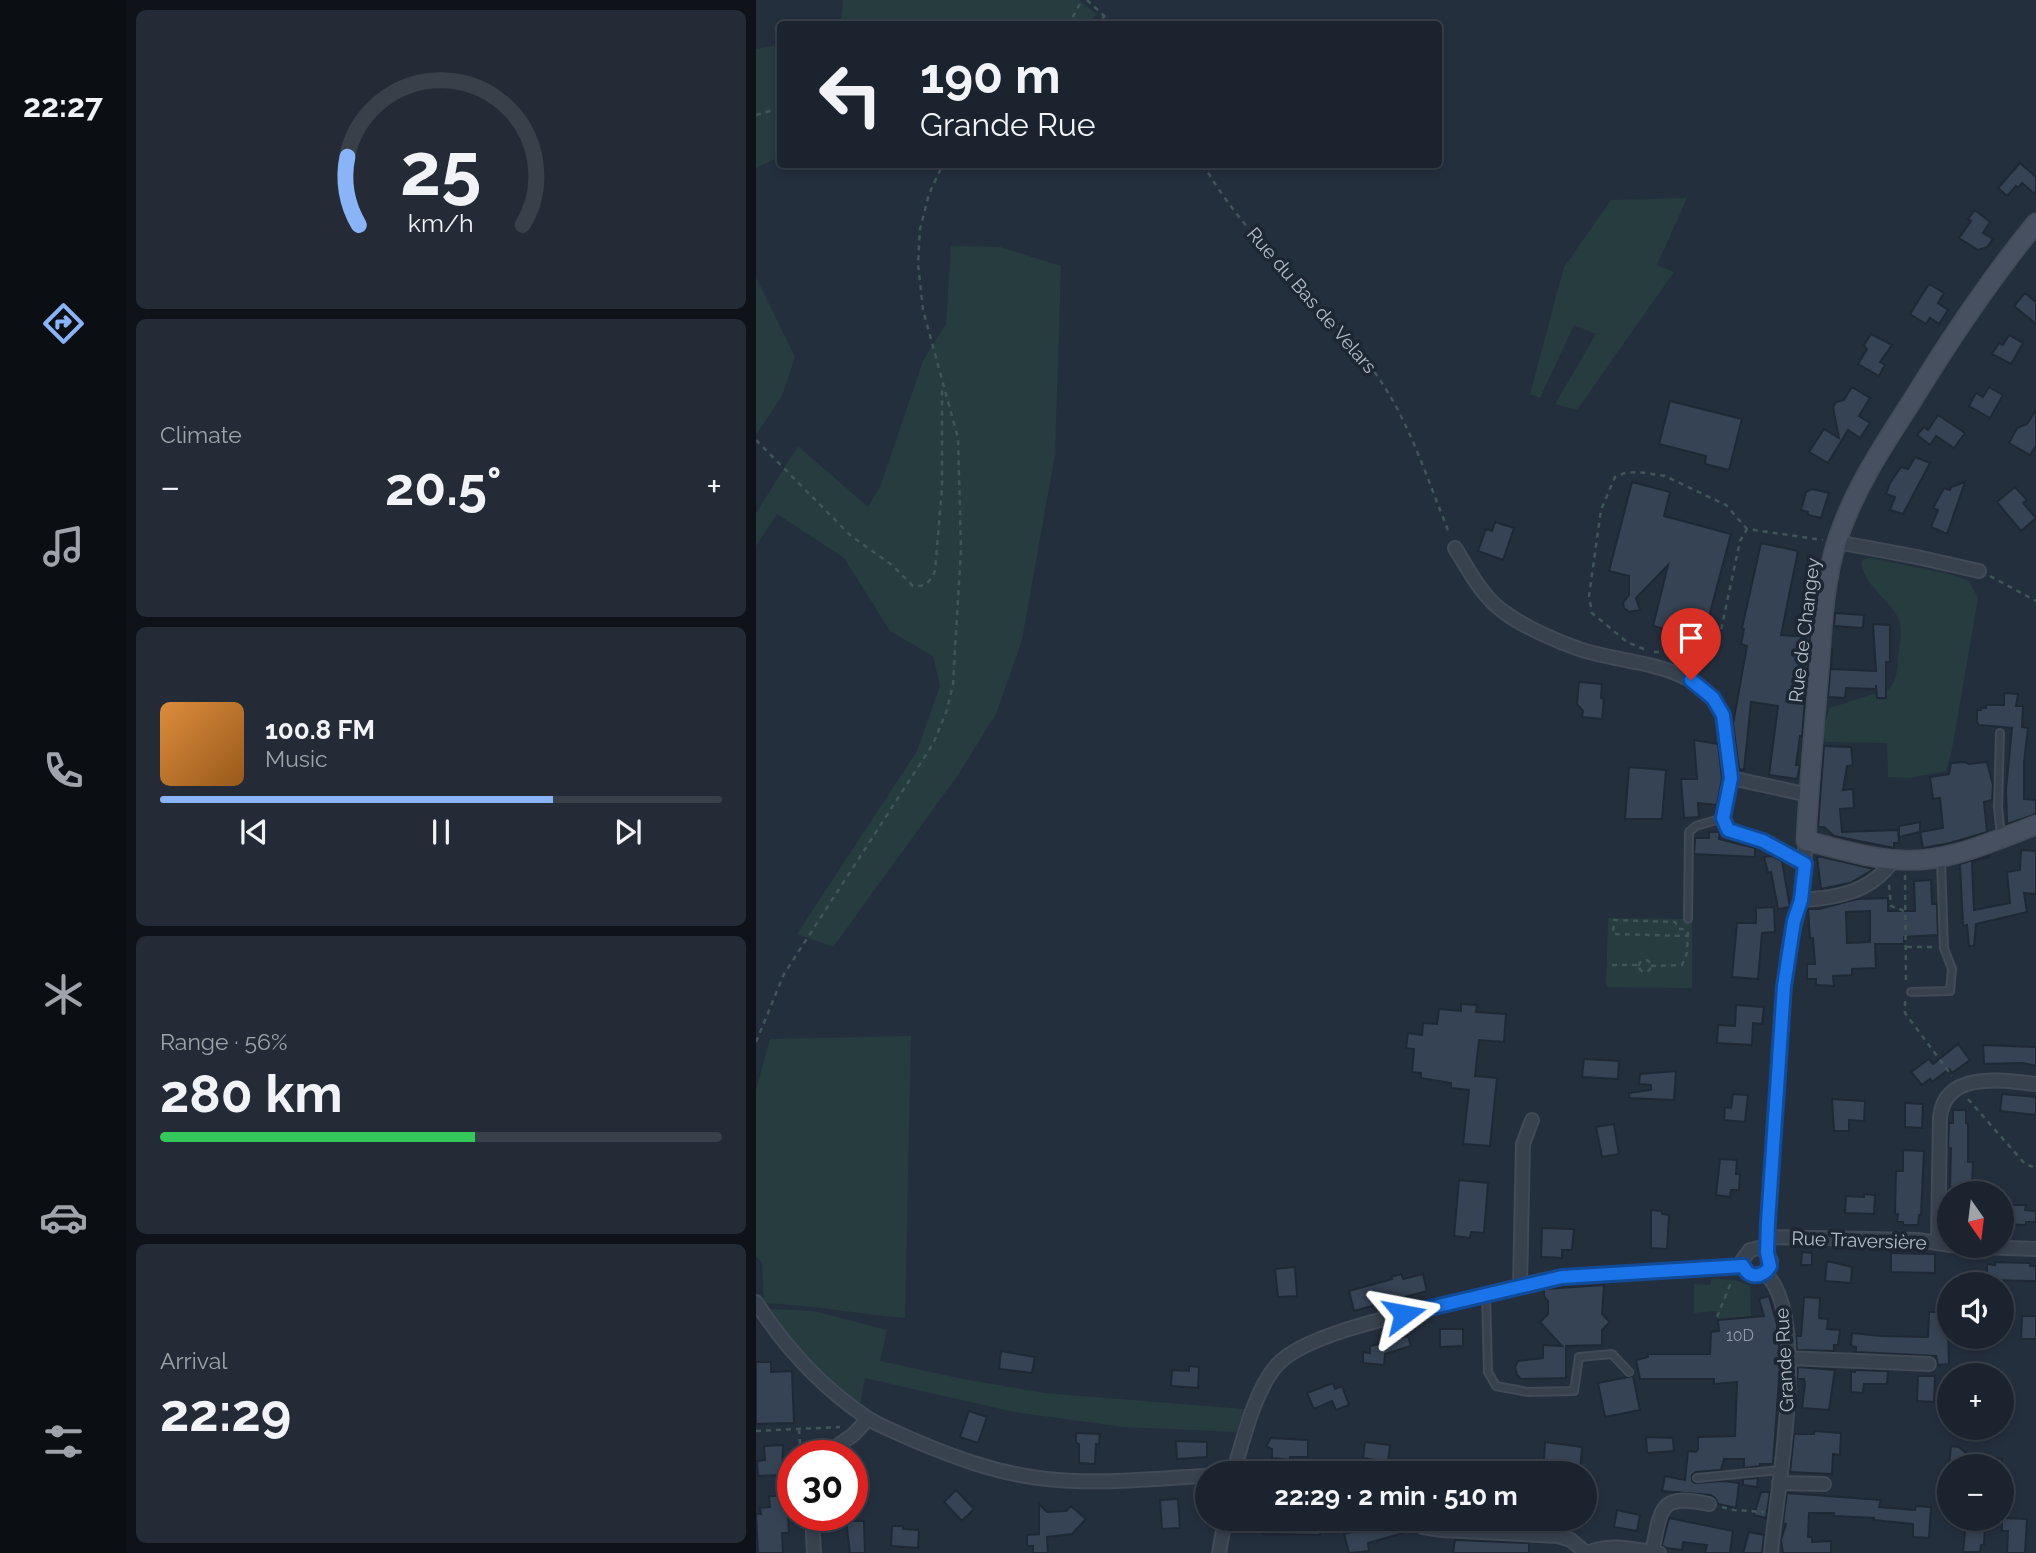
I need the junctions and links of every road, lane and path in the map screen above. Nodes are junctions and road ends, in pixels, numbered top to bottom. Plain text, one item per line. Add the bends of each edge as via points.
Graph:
1 (1082, 0) edge
2 (1087, 0) edge
3 (1105, 16) junction
4 (1071, 21) edge
5 (1098, 21) edge
6 (1110, 21) edge
7 (777, 109) edge
8 (756, 115) edge
9 (941, 168) edge
10 (1205, 168) edge
11 (2036, 223) edge
12 (942, 379) junction
13 (756, 440) edge
14 (1747, 528) junction
15 (1837, 542) junction
16 (1455, 548) joint
17 (1979, 572) joint
18 (2036, 601) edge
19 (1690, 656) junction
20 (1661, 669) junction
21 (2000, 733) dead end
22 (1731, 778) junction
23 (1809, 795) junction
24 (1723, 818) junction
25 (2036, 825) edge
26 (2001, 838) junction
27 (1806, 841) junction
28 (1941, 858) junction
29 (1805, 864) junction
30 (1890, 865) junction
31 (1906, 880) dead end
32 (1801, 900) junction
33 (1906, 914) junction
34 (1688, 919) joint
35 (1688, 929) junction
36 (1688, 936) junction
37 (1907, 947) junction
38 (1937, 947) dead end
39 (1612, 965) dead end
40 (1639, 965) junction
41 (1651, 965) junction
42 (1906, 986) dead end
43 (1911, 992) dead end
44 (1905, 1000) dead end
45 (756, 1042) edge
46 (2036, 1084) edge
47 (1959, 1086) junction
48 (1532, 1120) dead end
49 (2036, 1168) edge
50 (1943, 1181) edge
51 (1768, 1237) junction
52 (1937, 1243) edge
53 (2014, 1248) edge
54 (2036, 1249) edge
55 (1767, 1252) junction
56 (1737, 1266) junction
57 (1765, 1273) junction
58 (1520, 1286) junction
59 (1486, 1294) junction
60 (756, 1302) edge
61 (1717, 1317) dead end
62 (1787, 1358) junction
63 (1929, 1364) dead end
64 (1629, 1371) dead end
65 (868, 1419) junction
66 (799, 1429) junction
67 (756, 1431) edge
68 (800, 1440) edge
69 (846, 1440) edge
70 (1238, 1461) edge
71 (1195, 1476) edge
72 (1780, 1477) junction
73 (1697, 1478) dead end
74 (1824, 1484) dead end
75 (1709, 1504) joint
76 (1774, 1513) junction
77 (813, 1531) edge
78 (1223, 1531) edge
79 (1461, 1531) edge
80 (814, 1553) edge
81 (1219, 1553) edge
82 (1587, 1553) edge
83 (1656, 1553) edge
84 (1771, 1553) edge

1 - 4 path
2 - 3 path
3 - 5 path
3 - 6 path
7 - 8 path
9 - 12 path via 920,229 918,264 923,310
10 - 16 path, Rue du Bas de Velars via 1258,238 1372,368 1418,449
11 - 15 street, Rue de Changey via 1966,314 1873,462
12 - 13 path via 942,488 935,570 921,586 913,586 851,536
12 - 45 path via 958,438 961,549 953,684 947,710 933,744 784,974
14 - 15 path
14 - 19 path via 1740,541 1717,649
14 - 19 path via 1726,505 1665,476 1639,472 1615,477 1601,510 1592,613 1627,642
15 - 17 street
15 - 23 street, Rue de Changey via 1828,579
16 - 20 street via 1483,591 1511,617 1581,650
17 - 18 path
19 - 20 path
20 - 22 street via 1704,688 1719,706
21 - 26 lane
22 - 23 street
22 - 24 street
23 - 27 street, Rue de Changey
24 - 29 street via 1728,830 1763,841
24 - 34 lane via 1689,832
25 - 26 street
26 - 28 street
27 - 29 street
27 - 30 street
28 - 30 street
28 - 43 lane via 1950,991
29 - 32 street
30 - 32 street via 1854,892
30 - 33 path via 1891,906
31 - 33 path
32 - 51 street via 1784,986
33 - 37 path
34 - 35 path
35 - 36 path
35 - 36 path via 1679,929 1675,922 1614,920 1613,934
36 - 41 path via 1682,965
37 - 38 path
37 - 42 path
39 - 40 path
40 - 41 path via 1647,960
40 - 41 path via 1644,972
44 - 47 path via 1905,1013
46 - 47 street via 1986,1081
47 - 49 path via 2025,1164
47 - 50 street via 1947,1096 1941,1111
48 - 58 street via 1523,1144
51 - 52 street, Rue Traversière
51 - 55 street
53 - 54 street
55 - 56 street via 1750,1250
55 - 57 street via 1771,1261
56 - 57 street via 1752,1275
56 - 58 street via 1562,1277
56 - 61 path
57 - 62 street, Grande Rue via 1782,1302
58 - 59 street
59 - 64 lane via 1488,1372 1496,1386 1528,1392 1574,1391 1579,1357 1612,1354
59 - 70 street via 1348,1330 1287,1356 1262,1391
60 - 65 street via 802,1362
62 - 63 street
62 - 72 street, Grande Rue via 1789,1412
65 - 66 path via 838,1428
65 - 69 street
65 - 71 street via 960,1459 1023,1476 1069,1481
66 - 67 path
66 - 68 path
72 - 73 lane
72 - 74 street
72 - 76 street, Grande Rue
75 - 76 path
75 - 83 street via 1681,1499 1668,1503 1659,1520
76 - 84 street, Grande Rue
77 - 80 street
78 - 81 street
79 - 82 street via 1558,1536
82 - 83 street via 1600,1548

